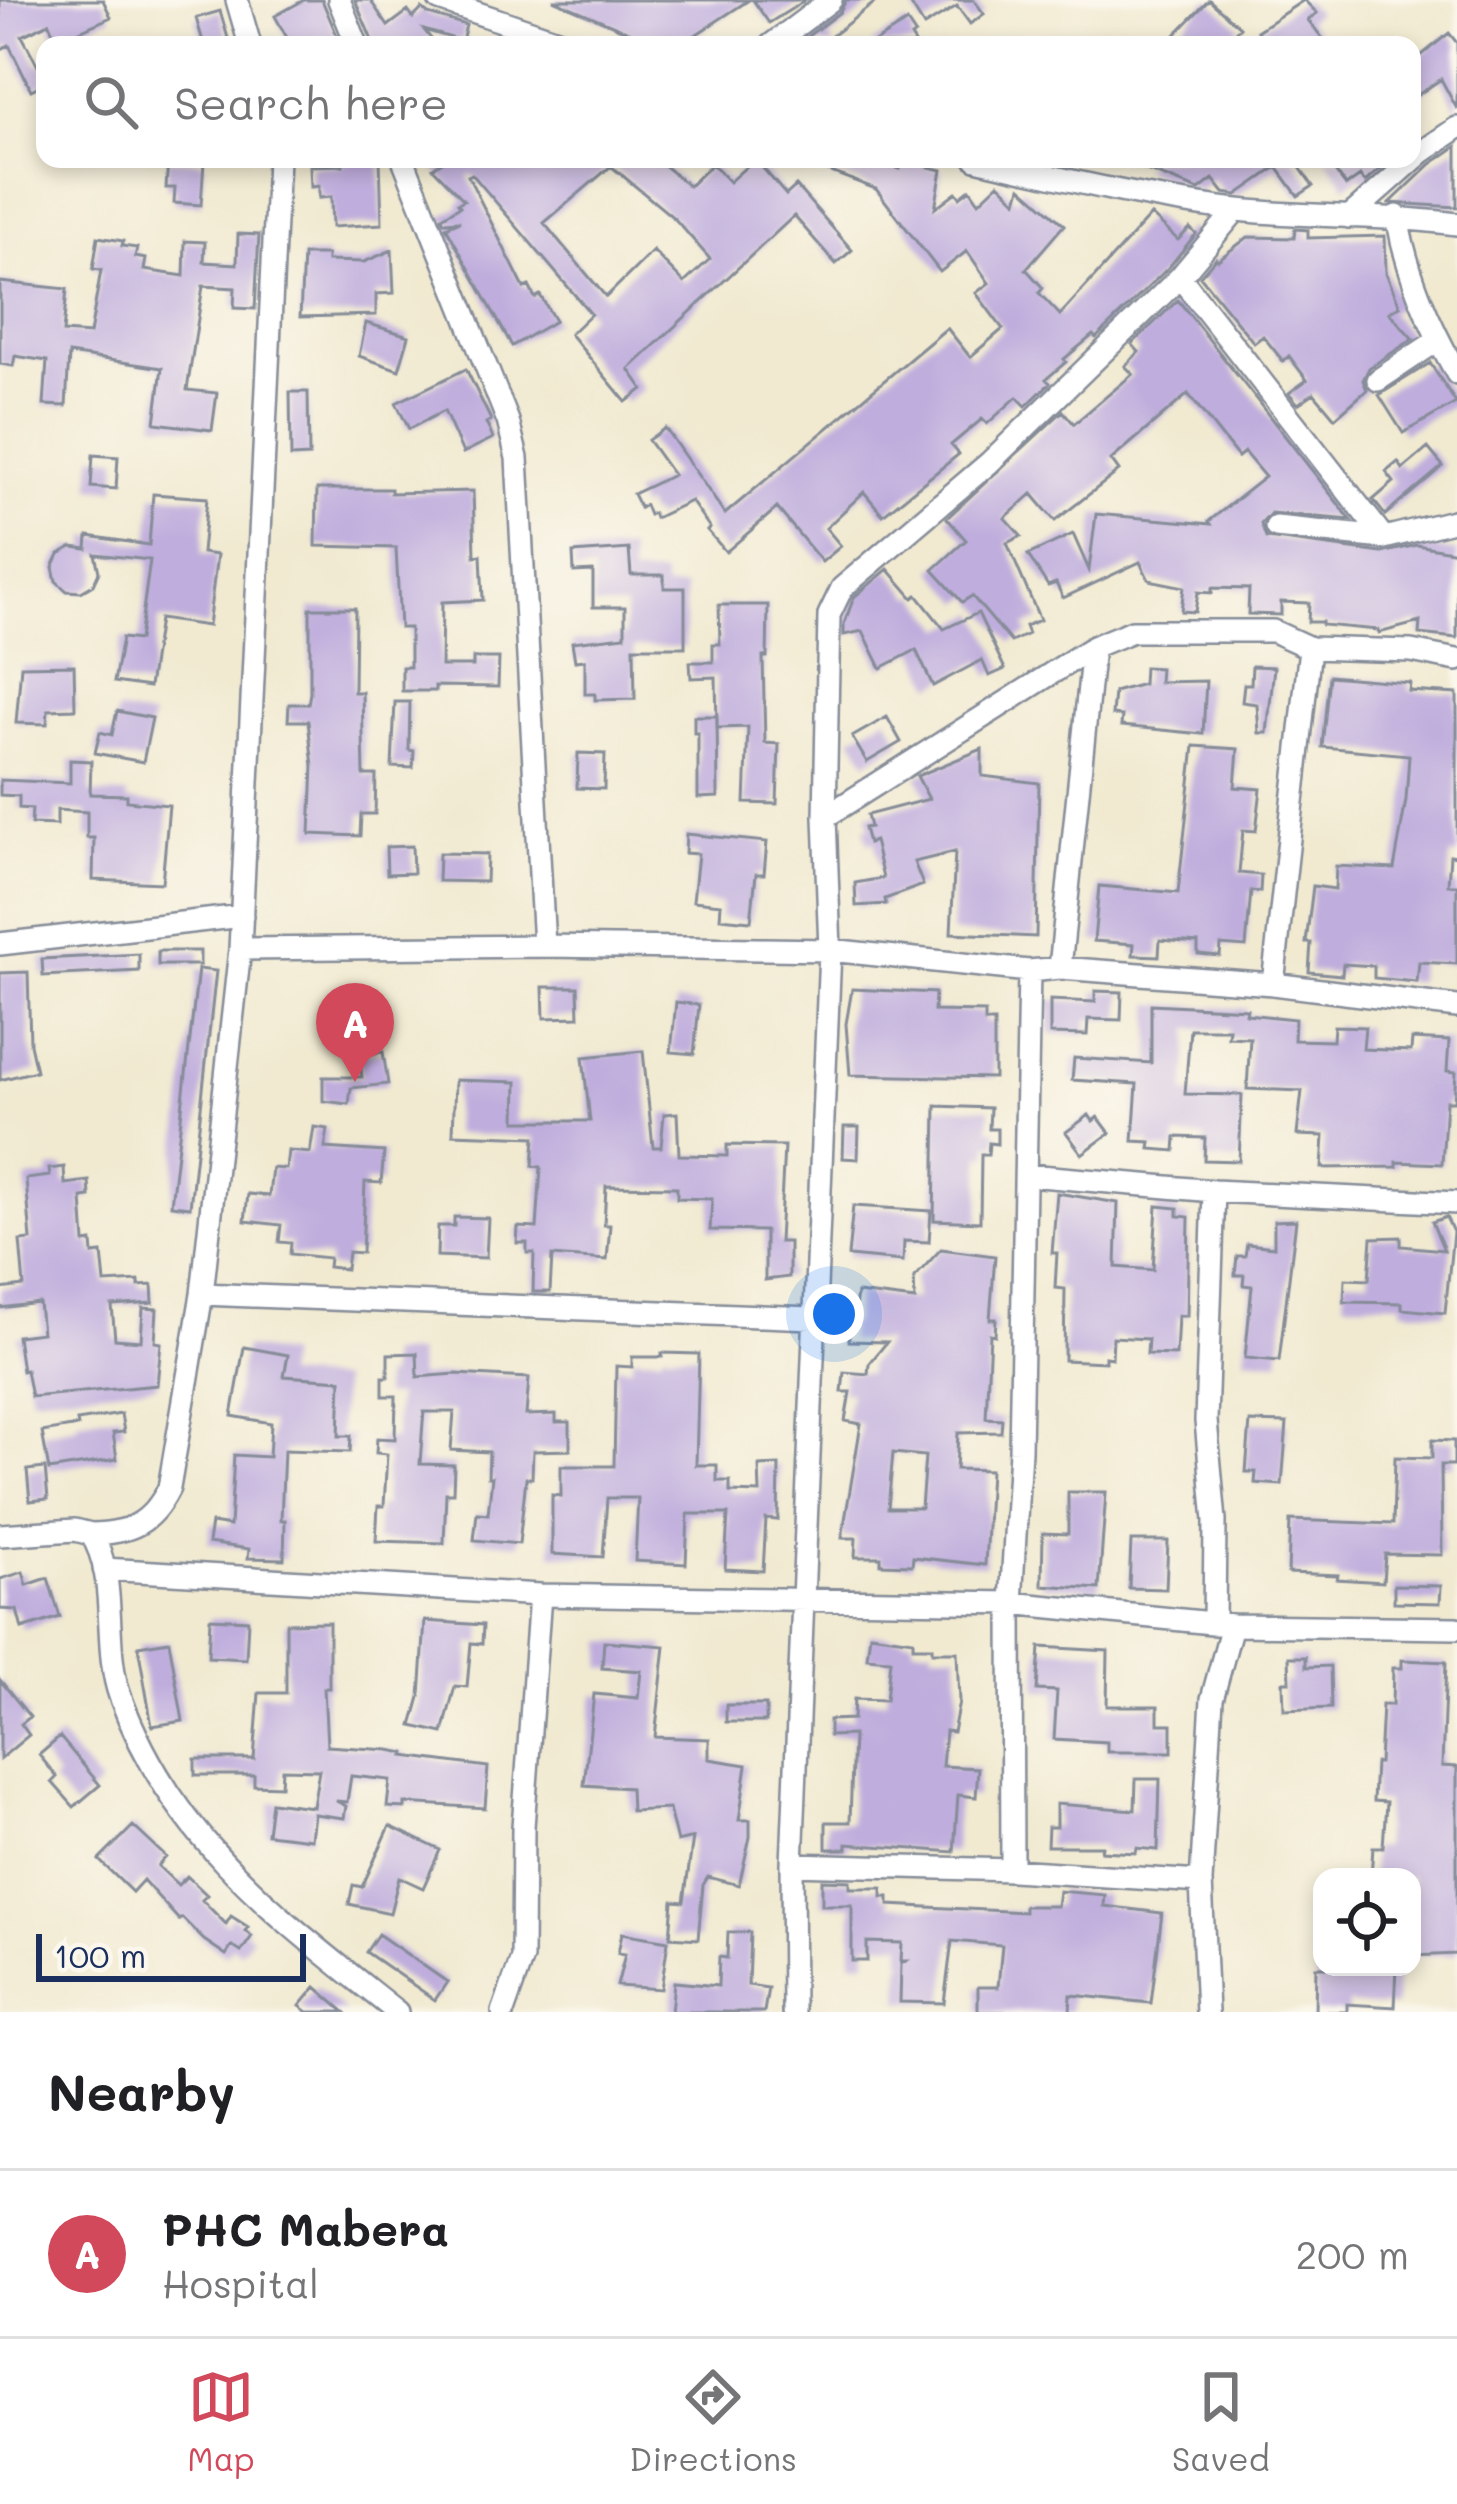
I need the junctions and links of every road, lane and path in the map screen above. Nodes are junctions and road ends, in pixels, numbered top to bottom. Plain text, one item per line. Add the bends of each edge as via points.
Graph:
1 (237, 0) edge
2 (339, 0) edge
3 (439, 0) edge
4 (831, 0) edge
5 (484, 8) edge
6 (247, 36) edge
7 (353, 36) edge
8 (551, 36) edge
9 (783, 36) edge
10 (1457, 128) edge
11 (1421, 153) edge
12 (278, 168) edge
13 (407, 168) edge
14 (1022, 168) edge
15 (1404, 168) edge
16 (1236, 210) junction
17 (1397, 215) junction
18 (1349, 217) junction
19 (1457, 224) edge
20 (1180, 277) junction
21 (1438, 340) junction
22 (1457, 374) edge
23 (1378, 380) dead end
24 (1457, 520) edge
25 (1276, 527) dead end
26 (1384, 538) junction
27 (1093, 647) junction
28 (1310, 648) junction
29 (1457, 659) edge
30 (825, 818) junction
31 (242, 916) junction
32 (0, 944) edge
33 (544, 946) junction
34 (240, 950) junction
35 (830, 950) junction
36 (1060, 968) junction
37 (1029, 971) junction
38 (1273, 984) junction
39 (1457, 1007) edge
40 (1028, 1175) junction
41 (1214, 1191) junction
42 (1457, 1203) edge
43 (202, 1294) junction
44 (812, 1318) junction
45 (91, 1534) junction
46 (0, 1535) edge
47 (104, 1569) junction
48 (540, 1595) junction
49 (802, 1602) junction
50 (1011, 1604) junction
51 (1223, 1625) junction
52 (1457, 1628) edge
53 (792, 1864) junction
54 (1012, 1870) junction
55 (1201, 1882) junction
56 (397, 2012) edge
57 (503, 2012) edge
58 (793, 2012) edge
59 (1207, 2012) edge

1 - 6 street
2 - 7 street
3 - 5 street
4 - 9 street
5 - 8 street
10 - 11 street
12 - 31 street
13 - 33 street via 517,458
14 - 16 street
15 - 18 street
16 - 18 street
16 - 20 street
17 - 18 street
17 - 19 street
17 - 21 street via 1417,298
20 - 26 street
20 - 30 street via 989,464 842,588 829,615
21 - 22 street
21 - 23 street
24 - 26 street
25 - 26 street
27 - 28 street via 1132,632 1273,631
27 - 30 street
27 - 36 street
28 - 29 street
28 - 38 street
30 - 35 street
31 - 32 street
31 - 34 street
33 - 34 street
33 - 35 street
34 - 43 street
35 - 37 street
35 - 44 street
36 - 37 street
36 - 38 street
37 - 40 street
38 - 39 street
40 - 41 street
40 - 50 street
41 - 42 street
41 - 51 street via 1206,1421
43 - 44 street
43 - 45 street via 170,1489 143,1524
44 - 49 street
45 - 46 street
45 - 47 street
47 - 48 street
47 - 56 street via 119,1695 168,1795 252,1892
48 - 49 street
48 - 57 street via 522,1958
49 - 50 street
49 - 53 street
50 - 51 street
50 - 54 street
51 - 52 street
51 - 55 street
53 - 54 street
53 - 58 street
54 - 55 street
55 - 59 street

